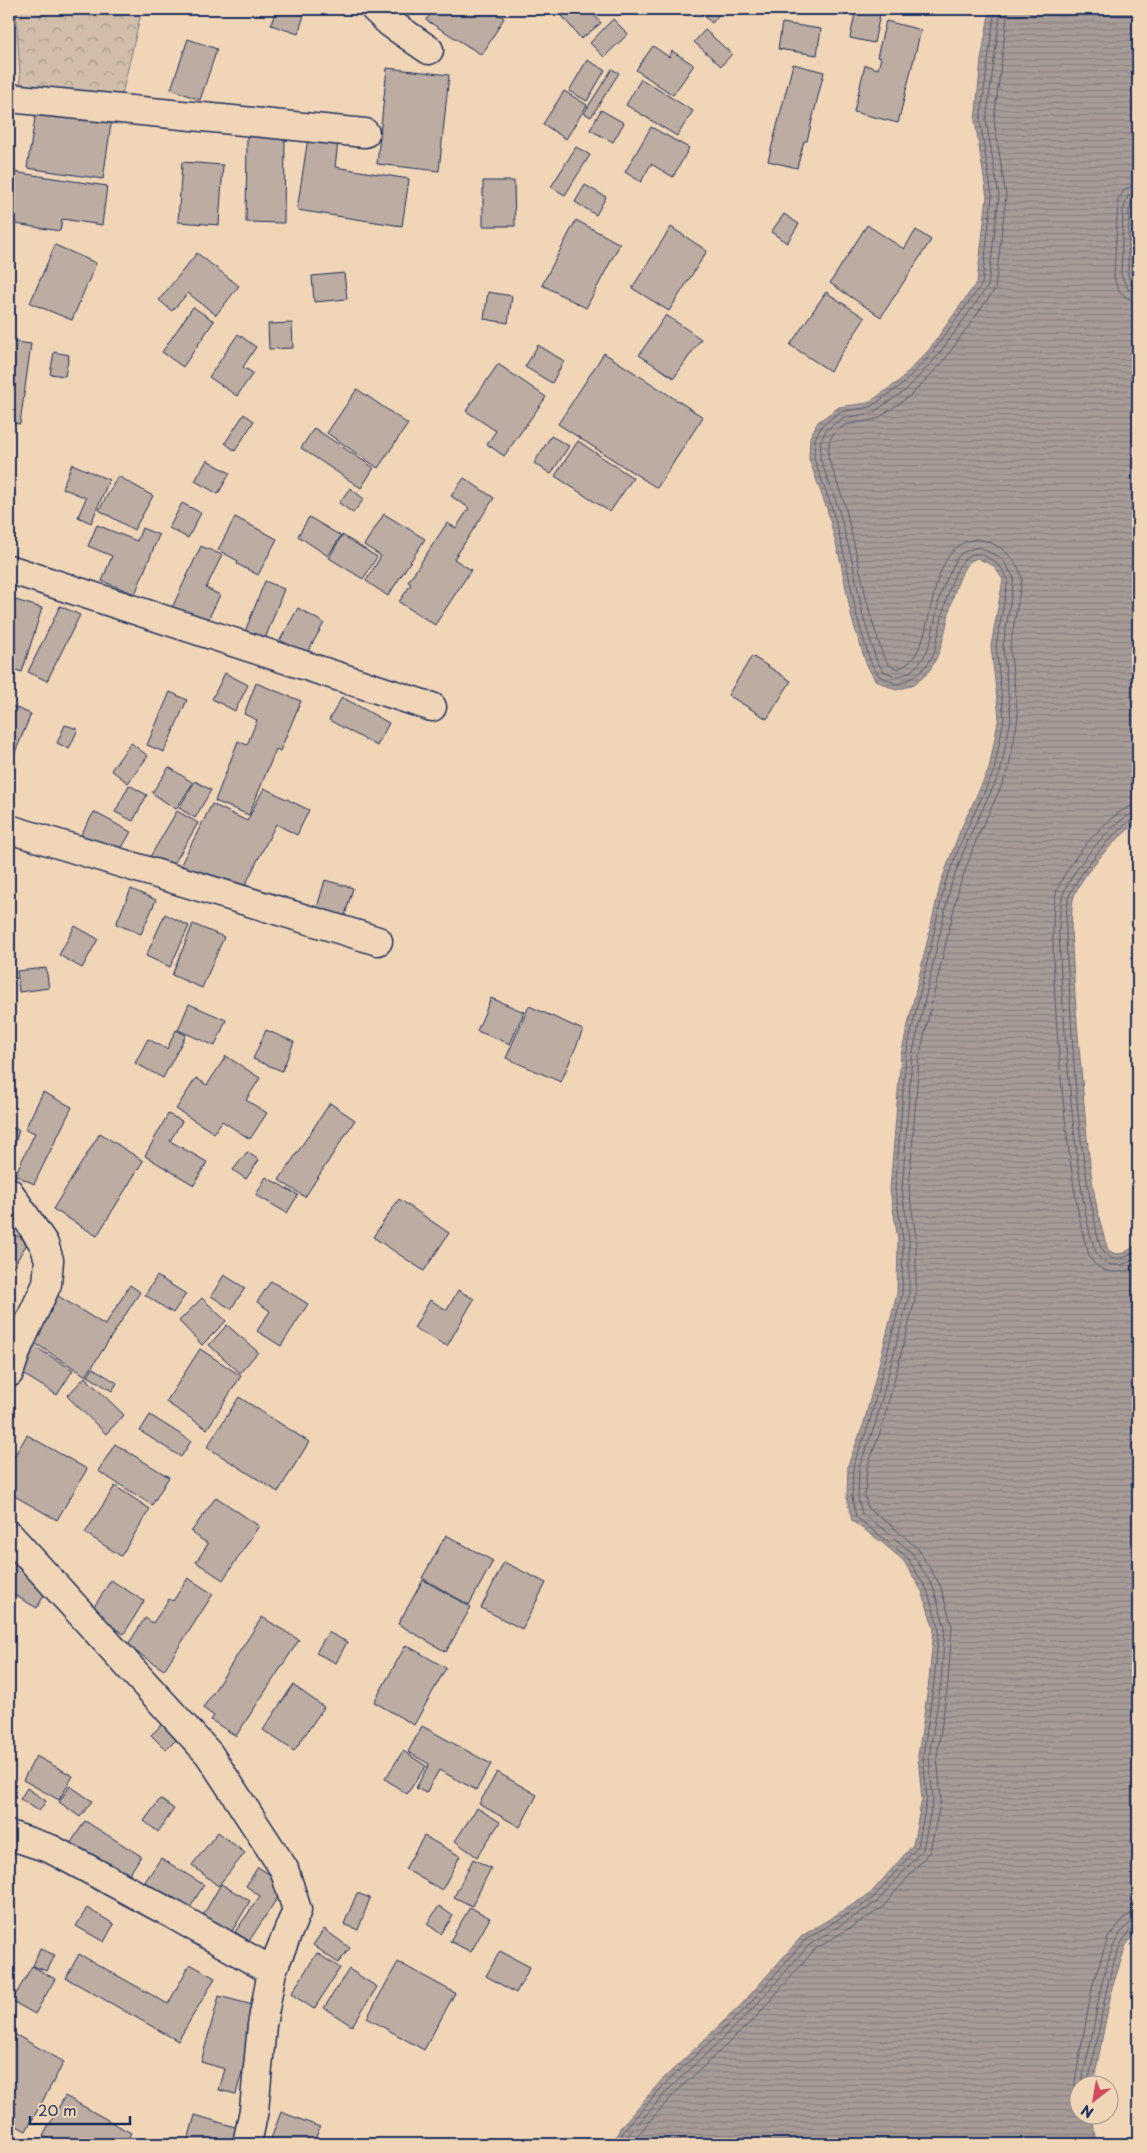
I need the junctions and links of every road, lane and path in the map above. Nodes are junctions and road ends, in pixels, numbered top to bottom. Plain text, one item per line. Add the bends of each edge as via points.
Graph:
1 (375, 9) edge
2 (429, 50) dead end
3 (9, 98) edge
4 (365, 133) dead end
5 (9, 569) edge
6 (432, 707) dead end
7 (9, 829) edge
8 (378, 941) dead end
9 (9, 1192) edge
10 (9, 1373) edge
11 (9, 1535) edge
12 (9, 1836) edge
13 (272, 1971) junction
14 (247, 2144) edge

1 - 2 street
3 - 4 street
5 - 6 street
7 - 8 street
9 - 10 street via 44,1244 49,1260 47,1284
11 - 13 street via 209,1754 284,1869 298,1910
12 - 13 street via 51,1850
13 - 14 street

